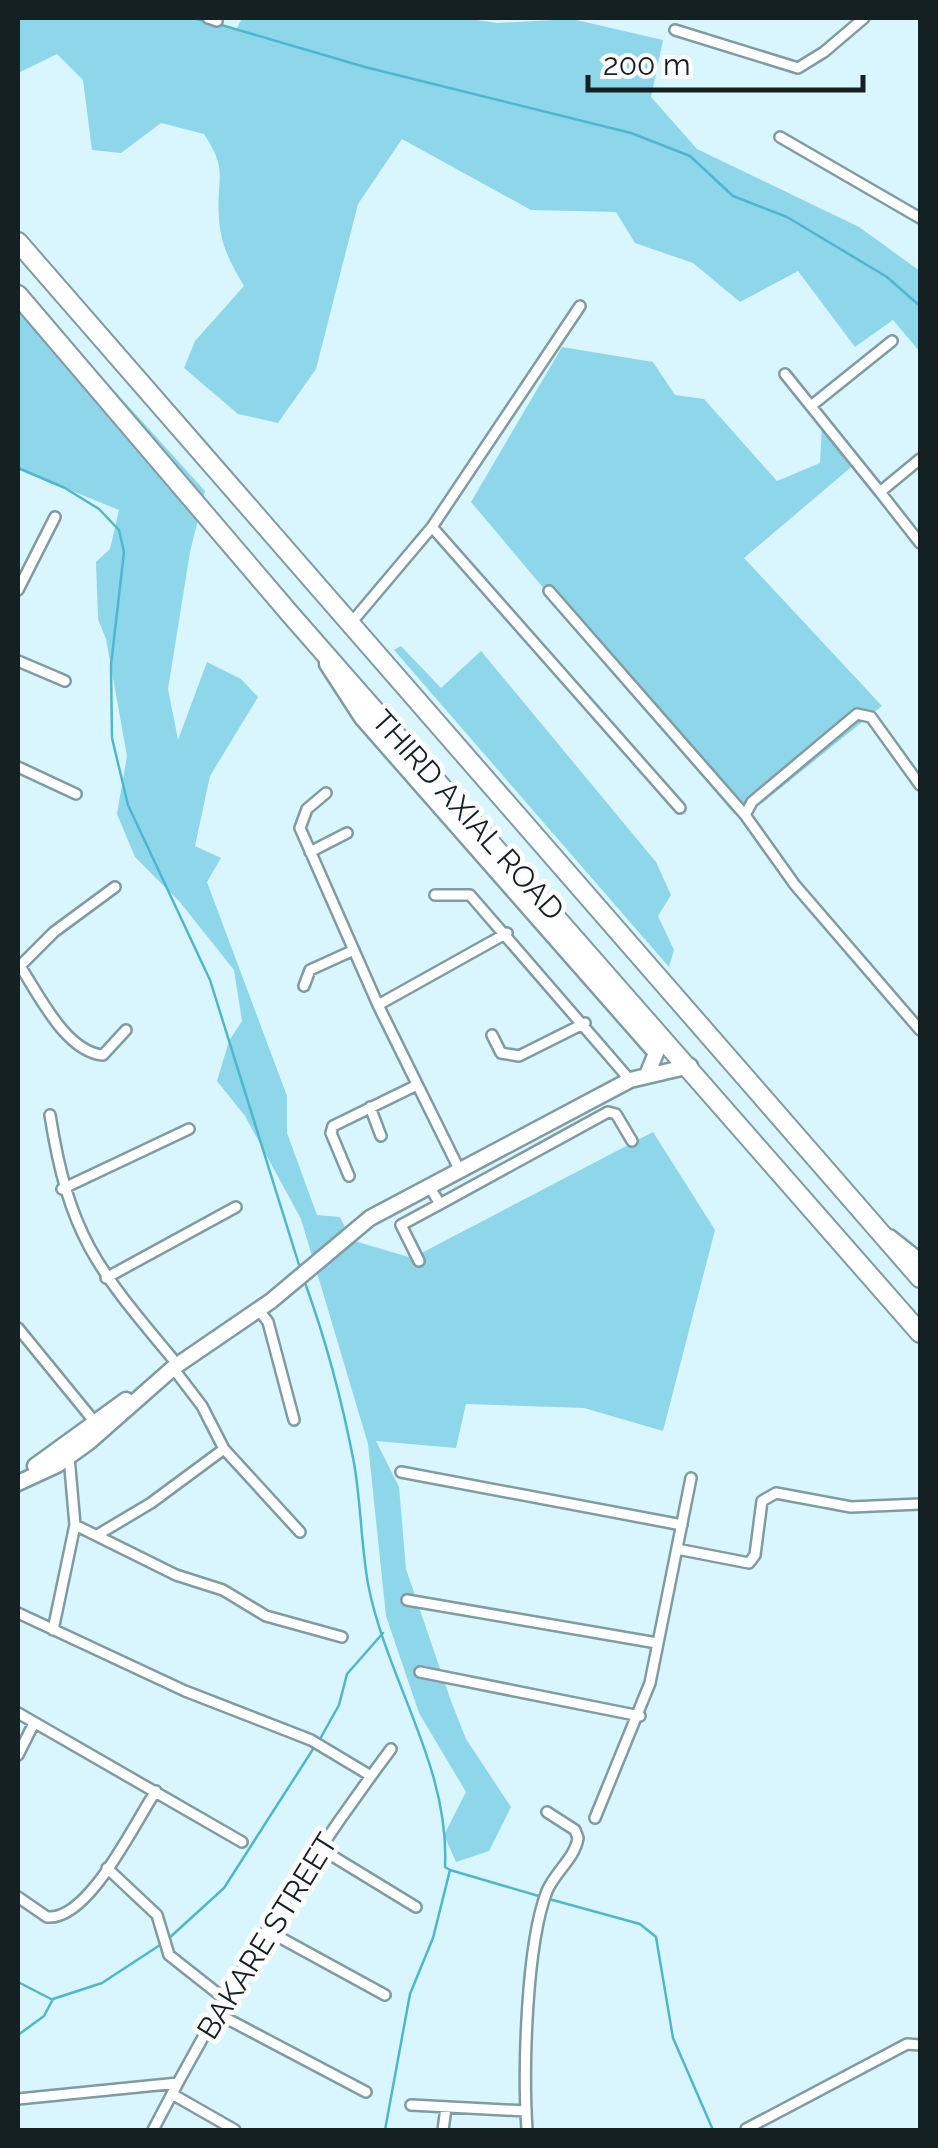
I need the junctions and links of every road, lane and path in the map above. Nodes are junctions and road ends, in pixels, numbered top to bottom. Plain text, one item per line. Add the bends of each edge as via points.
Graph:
1 (864, 18) edge
2 (675, 30) dead end
3 (780, 137) dead end
4 (920, 218) edge
5 (18, 242) edge
6 (18, 295) edge
7 (580, 306) dead end
8 (892, 341) dead end
9 (785, 374) dead end
10 (811, 406) junction
11 (920, 459) edge
12 (880, 492) junction
13 (54, 517) dead end
14 (432, 527) junction
15 (920, 543) edge
16 (18, 590) edge
17 (549, 591) dead end
18 (351, 623) junction
19 (316, 644) junction
20 (18, 662) edge
21 (65, 682) dead end
22 (18, 767) edge
23 (920, 785) edge
24 (326, 793) dead end
25 (76, 794) dead end
26 (680, 808) dead end
27 (744, 815) junction
28 (347, 833) dead end
29 (310, 852) junction
30 (115, 887) dead end
31 (435, 896) dead end
32 (506, 933) junction
33 (354, 950) junction
34 (19, 967) edge
35 (304, 986) dead end
36 (378, 1005) junction
37 (585, 1023) junction
38 (126, 1030) dead end
39 (920, 1030) edge
40 (492, 1035) dead end
41 (690, 1066) junction
42 (647, 1075) junction
43 (630, 1080) junction
44 (417, 1085) junction
45 (370, 1107) junction
46 (50, 1114) dead end
47 (189, 1129) dead end
48 (382, 1136) dead end
49 (632, 1141) dead end
50 (459, 1168) junction
51 (349, 1176) dead end
52 (430, 1186) junction
53 (62, 1189) junction
54 (440, 1204) junction
55 (236, 1207) dead end
56 (876, 1225) junction
57 (920, 1258) edge
58 (419, 1261) dead end
59 (106, 1278) junction
60 (920, 1278) edge
61 (257, 1311) junction
62 (18, 1328) edge
63 (920, 1333) edge
64 (172, 1363) junction
65 (294, 1420) dead end
66 (99, 1428) junction
67 (224, 1449) junction
68 (69, 1457) junction
69 (401, 1472) dead end
70 (18, 1474) edge
71 (691, 1478) dead end
72 (18, 1483) edge
73 (920, 1504) edge
74 (682, 1524) junction
75 (75, 1525) junction
76 (300, 1532) dead end
77 (99, 1534) junction
78 (677, 1549) junction
79 (406, 1600) dead end
80 (18, 1614) edge
81 (53, 1630) junction
82 (342, 1636) dead end
83 (658, 1643) junction
84 (420, 1672) dead end
85 (18, 1713) edge
86 (640, 1716) junction
87 (34, 1725) junction
88 (391, 1749) dead end
89 (18, 1755) edge
90 (371, 1776) junction
91 (156, 1790) junction
92 (548, 1812) dead end
93 (595, 1818) dead end
94 (242, 1842) dead end
95 (321, 1849) junction
96 (107, 1868) junction
97 (18, 1897) edge
98 (416, 1907) dead end
99 (268, 1930) junction
100 (384, 1995) dead end
101 (226, 2000) junction
102 (218, 2014) junction
103 (920, 2046) edge
104 (178, 2082) junction
105 (366, 2092) dead end
106 (172, 2094) junction
107 (18, 2099) edge
108 (411, 2104) dead end
109 (446, 2108) junction
110 (526, 2111) junction
111 (746, 2129) edge
112 (153, 2130) edge
113 (234, 2130) edge
114 (443, 2130) edge
115 (527, 2130) edge

1 - 2 street via 798,68
3 - 4 street
5 - 18 highway, THIRD AXIAL ROAD
6 - 19 highway, THIRD AXIAL ROAD
7 - 14 street
8 - 10 street
9 - 10 street
10 - 12 street
11 - 12 street
12 - 15 street
13 - 16 street
14 - 18 street
14 - 26 street
17 - 27 street
18 - 56 highway, THIRD AXIAL ROAD
19 - 41 highway, THIRD AXIAL ROAD
19 - 42 street via 362,718 656,1052
20 - 21 street
22 - 25 street
23 - 27 street via 871,717 857,714
24 - 29 street via 301,818
27 - 39 street
28 - 29 street
29 - 33 street
30 - 34 street
31 - 32 street via 470,895
32 - 36 street
32 - 37 street
33 - 35 street via 310,970
33 - 36 street
34 - 38 street via 62,1030 96,1054 104,1055
36 - 44 street
37 - 40 street via 519,1056 502,1053
37 - 43 street
41 - 42 street
41 - 63 highway, THIRD AXIAL ROAD
42 - 43 street
43 - 50 street
44 - 45 street
44 - 50 street
45 - 48 street
45 - 51 street via 333,1126
46 - 53 street
47 - 53 street
49 - 54 street via 608,1112
50 - 52 street
52 - 54 street
52 - 61 street via 370,1218
53 - 59 street
54 - 58 street via 402,1225
55 - 59 street
56 - 57 street
56 - 60 highway, THIRD AXIAL ROAD
59 - 64 street
61 - 64 street
61 - 65 street via 268,1322
62 - 66 street
64 - 66 street
64 - 67 street
66 - 68 street
66 - 70 street
67 - 76 street
67 - 77 street
68 - 72 street
68 - 75 street
69 - 74 street
71 - 74 street
73 - 78 street via 851,1507 776,1493 762,1501 756,1554 749,1563
74 - 78 street
75 - 77 street
75 - 81 street
77 - 82 street via 266,1616
78 - 83 street
79 - 83 street
80 - 81 street
81 - 90 street via 311,1740
83 - 86 street
84 - 86 street
85 - 87 street
86 - 93 street
87 - 89 street
87 - 91 street
88 - 90 street, BAKARE STREET
90 - 95 street, BAKARE STREET
91 - 94 street
91 - 96 street
92 - 110 street via 578,1838 546,1896 533,1969
95 - 98 street
95 - 99 street, BAKARE STREET
96 - 97 street via 82,1903 62,1917 40,1915
96 - 101 street via 144,1898 169,1955
99 - 100 street
99 - 101 street, BAKARE STREET
101 - 102 street, BAKARE STREET
102 - 104 street, BAKARE STREET
102 - 105 street
103 - 111 street via 906,2044
104 - 106 street, BAKARE STREET
104 - 107 street
106 - 112 street, BAKARE STREET
106 - 113 street
108 - 109 street
109 - 110 street
109 - 114 street
110 - 115 street

